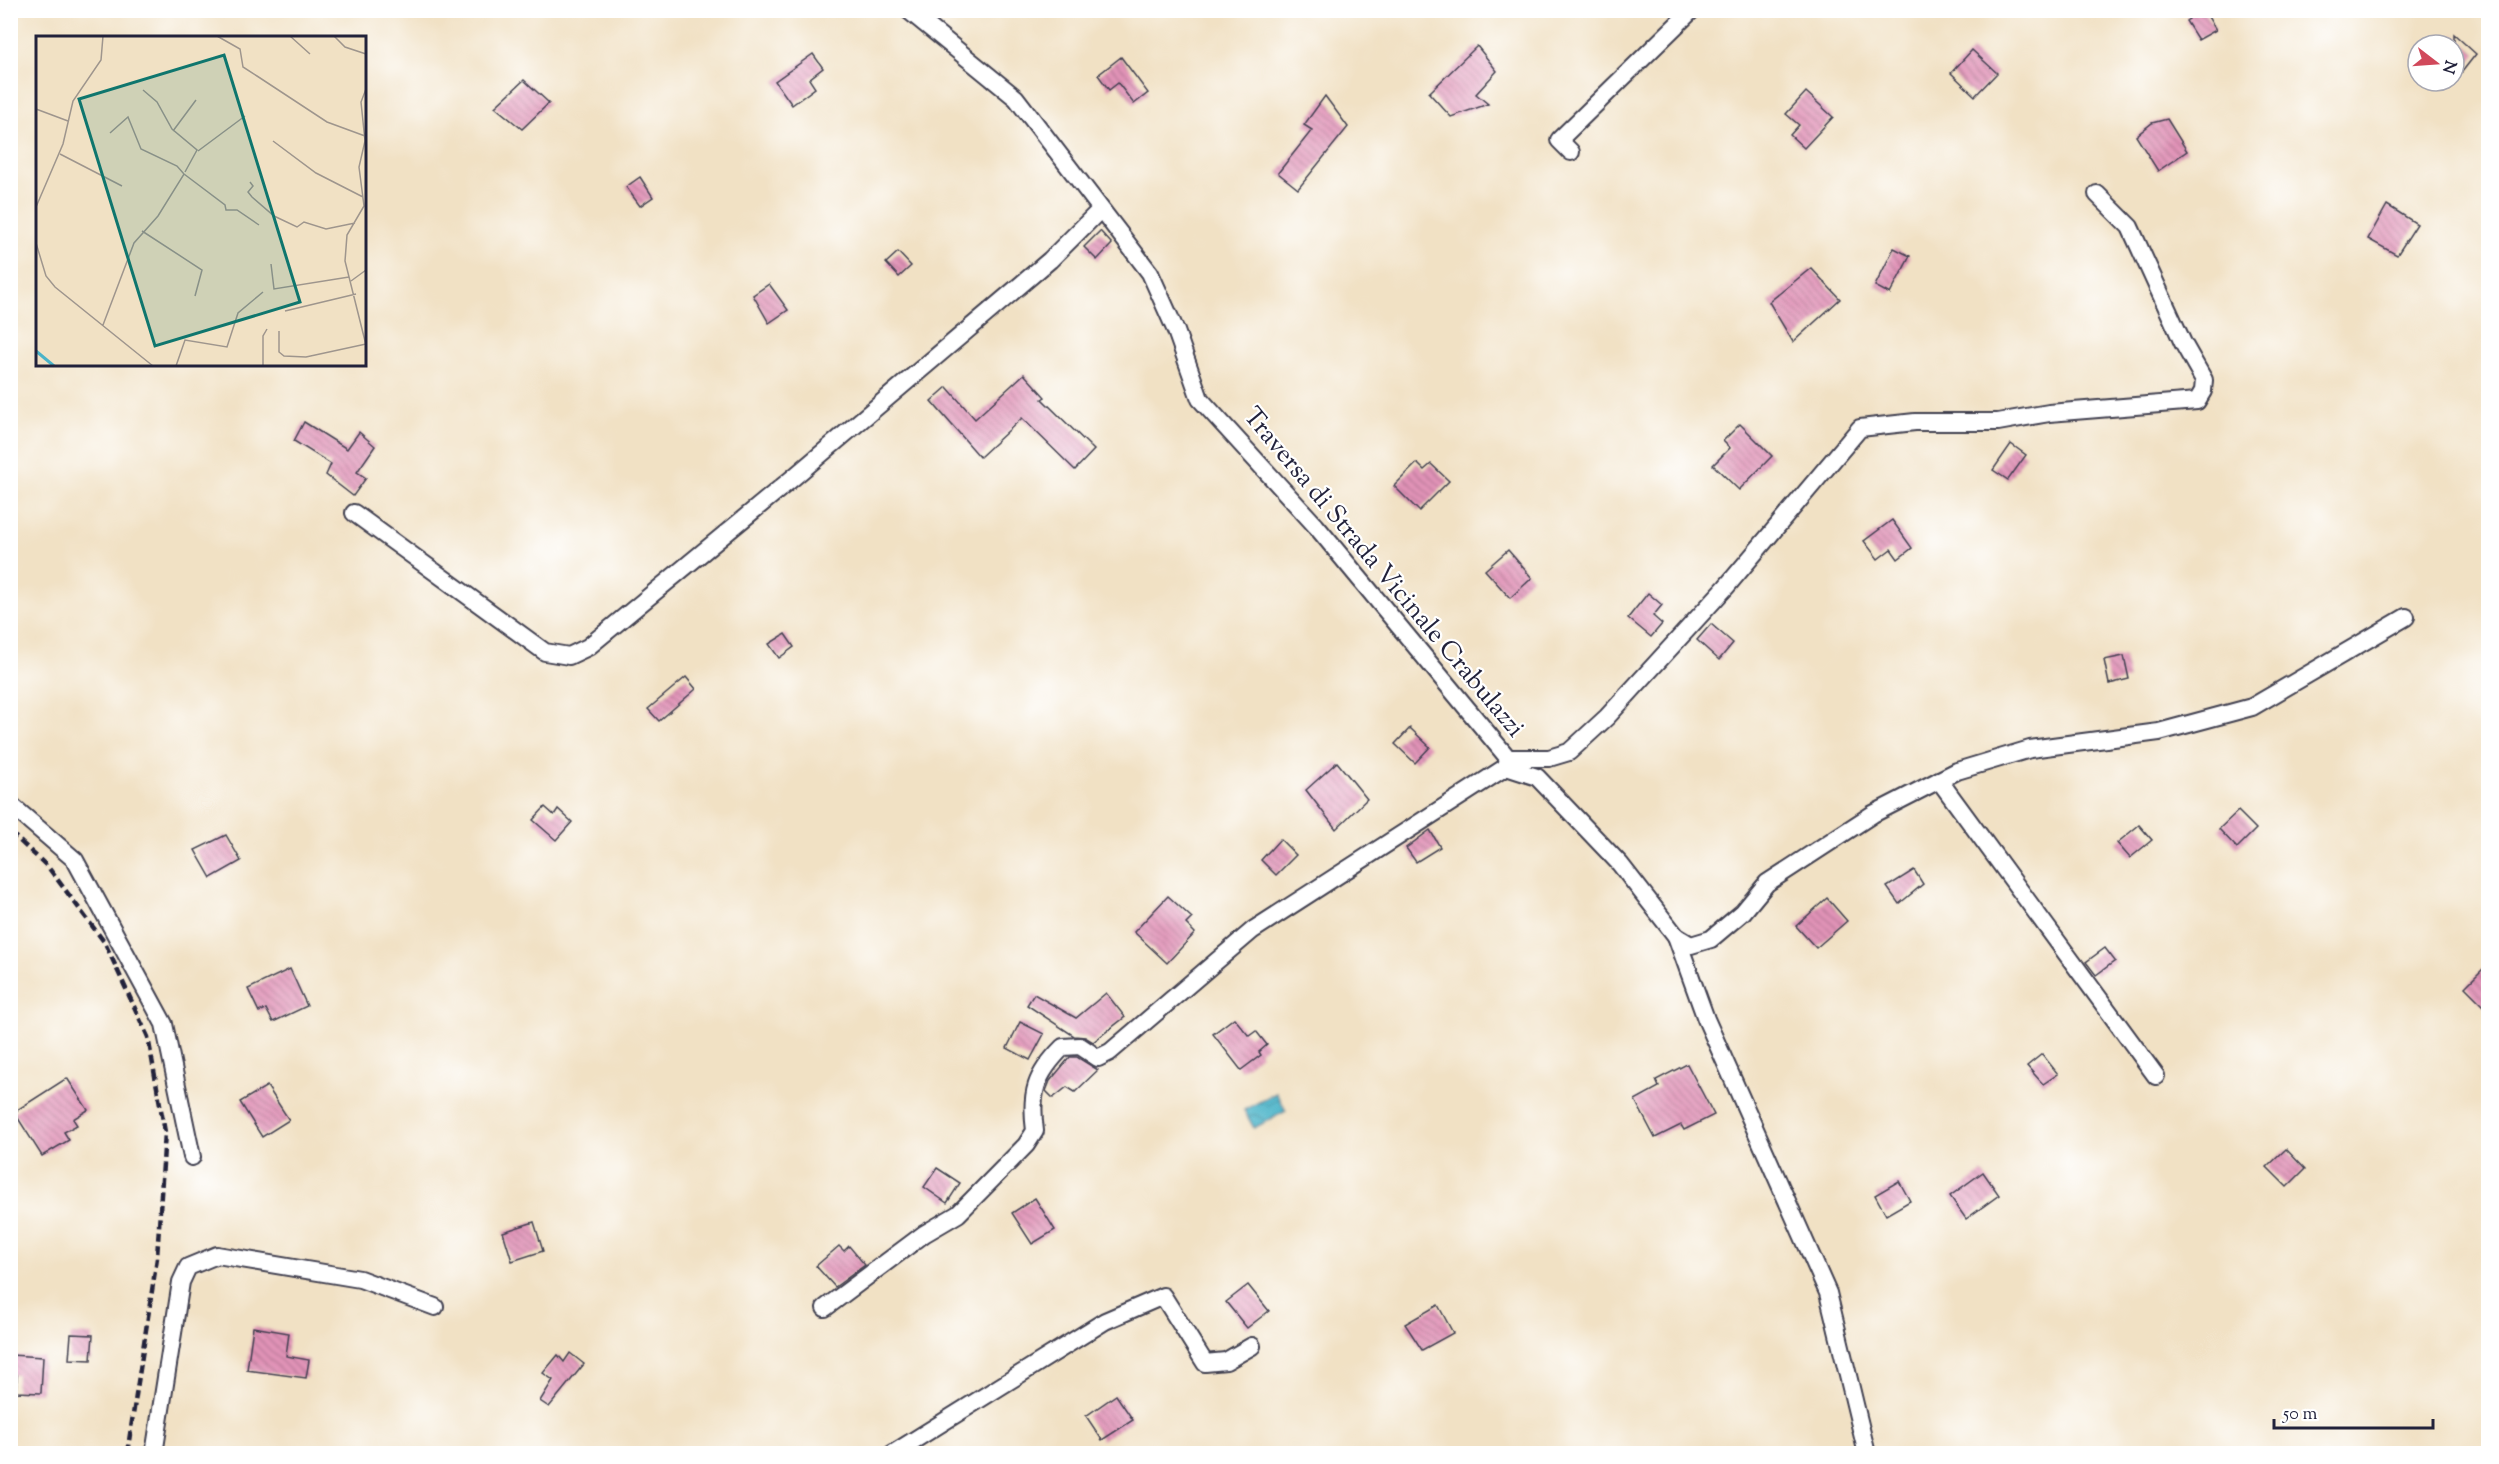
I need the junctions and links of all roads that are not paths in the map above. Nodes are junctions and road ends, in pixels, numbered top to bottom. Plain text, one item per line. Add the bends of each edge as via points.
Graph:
1 (908, 10) edge
2 (1692, 10) edge
3 (1571, 152) dead end
4 (2097, 194) dead end
5 (1100, 210) junction
6 (354, 513) dead end
7 (2406, 617) dead end
8 (1507, 762) junction
9 (1940, 780) junction
10 (10, 804) edge
11 (1676, 936) junction
12 (2156, 1076) dead end
13 (192, 1157) dead end
14 (435, 1307) dead end
15 (825, 1308) dead end
16 (1252, 1346) dead end
17 (154, 1454) edge
18 (892, 1454) edge
19 (1867, 1454) edge

1 - 5 street, Traversa di Strada Vicinale Crabulazzi via 1016,98
2 - 3 street via 1559,140
4 - 8 street via 2130,227 2183,344 2204,380 2197,400 2049,413 1998,422 1915,422 1860,428 1726,587 1607,717 1569,752
5 - 6 street via 1050,260 794,477 588,646 570,656 545,652
5 - 8 street, Traversa di Strada Vicinale Crabulazzi via 1150,273 1200,399 1316,526
7 - 9 street via 2252,707 2159,732 2030,749
8 - 11 street via 1537,777 1620,864
8 - 15 street, Traversa di Strada Vicinale Crabulazzi via 1253,930 1110,1052 1098,1058 1080,1046 1063,1047 1039,1075 1032,1105 1035,1131 1026,1145 958,1215 924,1234
9 - 11 street via 1873,814 1767,883 1743,912 1711,939 1691,945
9 - 12 street
10 - 13 street via 75,860 164,1024
11 - 19 street via 1706,1019 1828,1293
14 - 17 street via 360,1279 217,1255 188,1267 181,1282
16 - 18 street via 1226,1361 1205,1363 1163,1296 1105,1321

